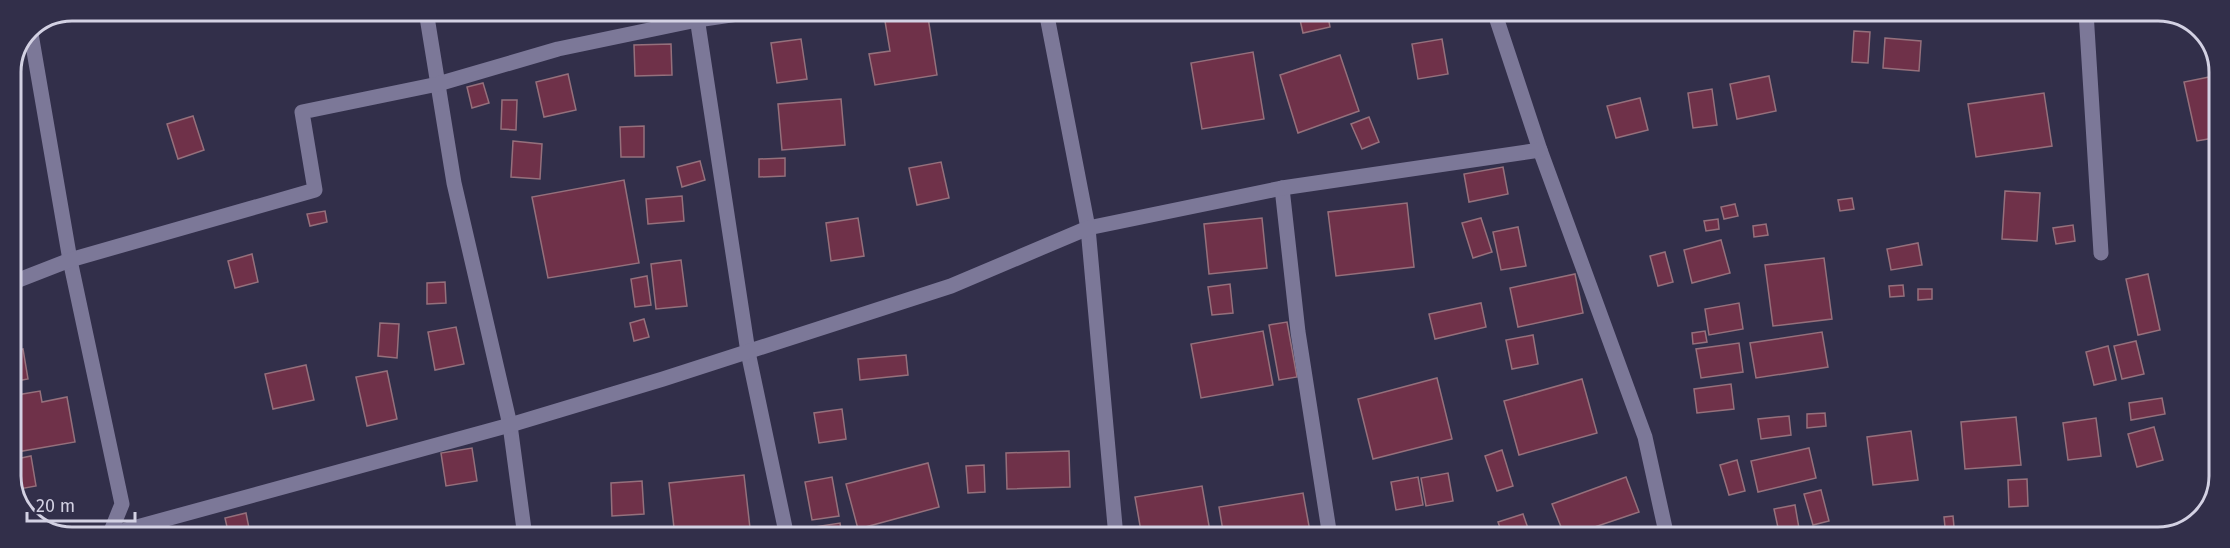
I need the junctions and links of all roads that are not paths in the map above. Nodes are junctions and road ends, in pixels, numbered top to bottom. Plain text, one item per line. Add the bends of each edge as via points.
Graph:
1 (428, 21) edge
2 (676, 21) edge
3 (698, 21) edge
4 (1048, 21) edge
5 (1497, 21) edge
6 (2087, 21) edge
7 (32, 40) edge
8 (438, 84) junction
9 (1540, 150) junction
10 (1282, 188) junction
11 (1089, 228) junction
12 (2101, 253) dead end
13 (70, 260) junction
14 (21, 279) edge
15 (748, 352) junction
16 (510, 425) junction
17 (111, 527) edge
18 (140, 527) edge
19 (524, 527) edge
20 (785, 527) edge
21 (1115, 527) edge
22 (1328, 527) edge
23 (1664, 527) edge

1 - 8 street
2 - 8 street via 558,49
3 - 15 street
4 - 11 street
5 - 9 street
6 - 12 street
7 - 13 street
8 - 13 street via 302,112 315,190
8 - 16 street via 454,183
9 - 10 street
9 - 23 street via 1645,436
10 - 11 street
10 - 22 street via 1298,332
11 - 15 street via 951,286
11 - 21 street
13 - 14 street
13 - 17 street via 122,504
15 - 16 street
15 - 20 street
16 - 18 street
16 - 19 street

